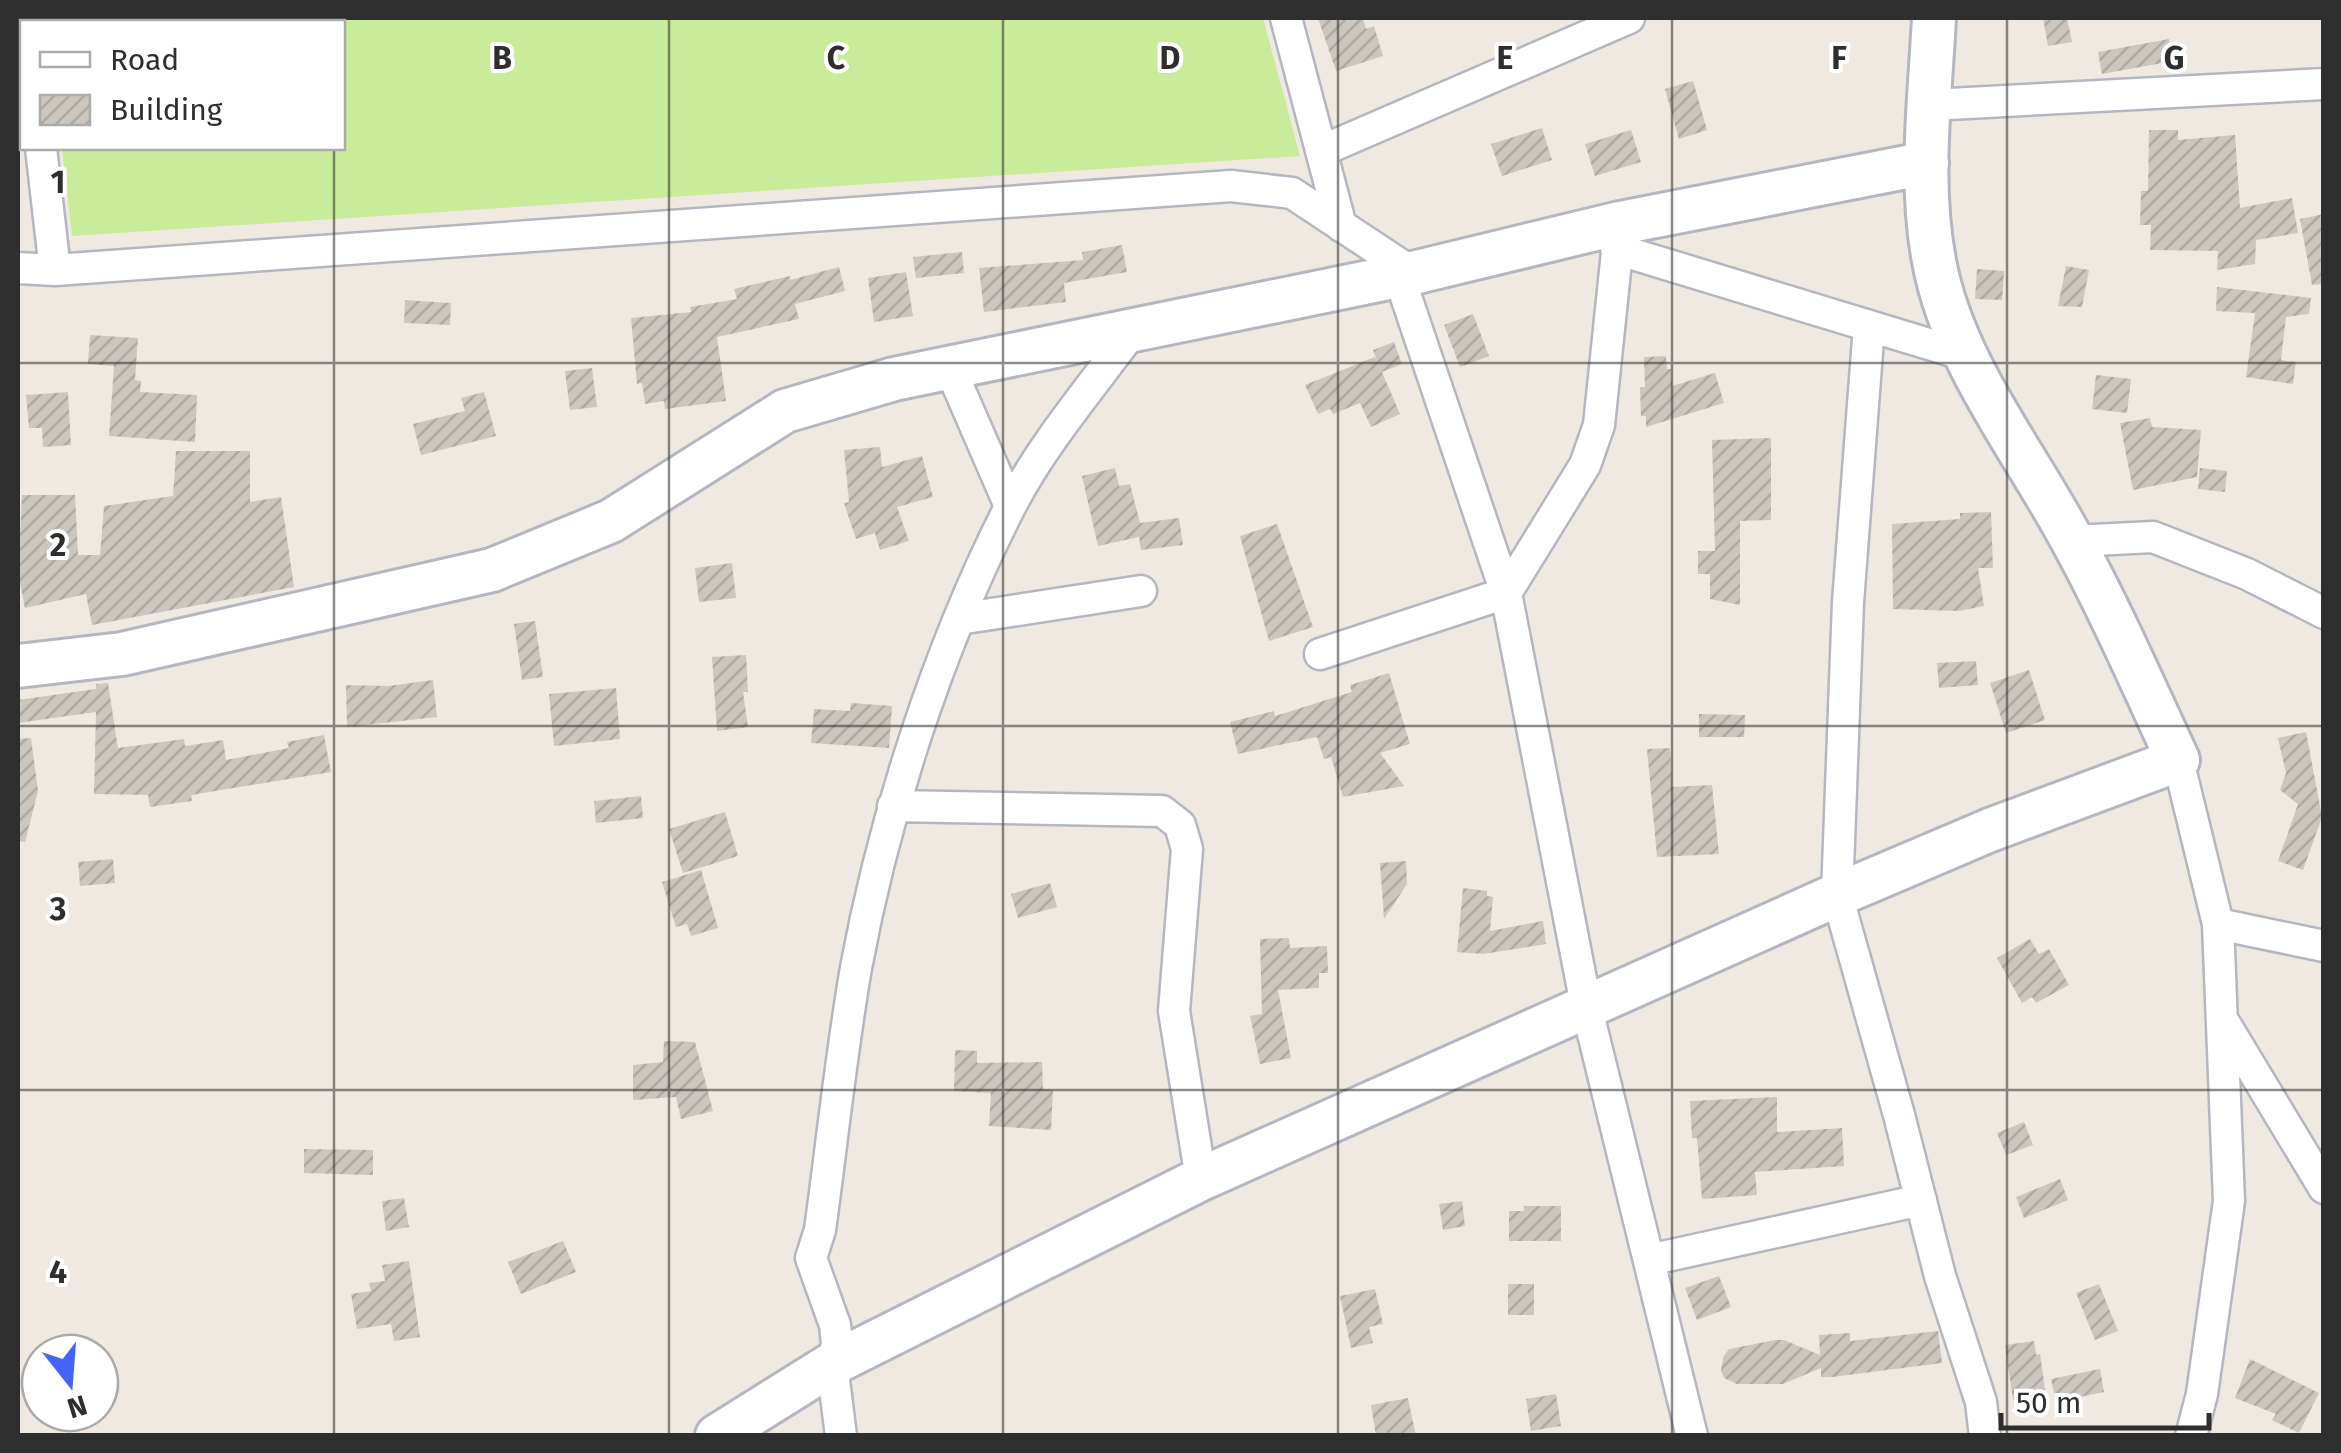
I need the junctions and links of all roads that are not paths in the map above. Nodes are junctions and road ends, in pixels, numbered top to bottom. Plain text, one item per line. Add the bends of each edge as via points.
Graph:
1 (1286, 18) edge
2 (1629, 18) edge
3 (1934, 18) edge
4 (2324, 84) edge
5 (1930, 104) junction
6 (41, 150) edge
7 (1322, 151) junction
8 (1927, 163) junction
9 (1341, 226) junction
10 (1618, 236) junction
11 (18, 268) edge
12 (55, 270) junction
13 (1406, 275) junction
14 (1869, 326) junction
15 (1134, 329) junction
16 (1965, 355) junction
17 (950, 368) junction
18 (1010, 506) junction
19 (2073, 541) junction
20 (1141, 591) dead end
21 (1506, 593) junction
22 (2324, 612) edge
23 (959, 619) junction
24 (1320, 654) dead end
25 (18, 666) edge
26 (2178, 760) junction
27 (893, 806) junction
28 (1837, 895) junction
29 (2218, 924) junction
30 (2324, 946) edge
31 (1586, 1005) junction
32 (2224, 1021) junction
33 (1201, 1179) junction
34 (2324, 1188) edge
35 (1920, 1200) junction
36 (1649, 1260) junction
37 (832, 1364) junction
38 (718, 1436) edge
39 (841, 1436) edge
40 (1692, 1436) edge
41 (1985, 1436) edge
42 (2191, 1436) edge

1 - 7 street
2 - 7 street
3 - 5 street
4 - 5 street
5 - 8 street
6 - 12 street
7 - 9 street
8 - 10 street
8 - 16 street via 1934,258
9 - 12 street via 1292,193 1231,186
9 - 13 street
10 - 13 street
10 - 14 street
10 - 21 street via 1599,425 1584,465
11 - 12 street
13 - 15 street
13 - 21 street
14 - 16 street
14 - 28 street via 1848,602
15 - 17 street
15 - 18 street
16 - 19 street
17 - 18 street
17 - 25 street via 785,411 611,521 492,570 122,654
18 - 23 street
19 - 22 street via 2153,537
19 - 26 street
20 - 23 street
21 - 24 street
21 - 31 street
23 - 27 street
26 - 28 street
26 - 29 street
27 - 33 street via 1162,810 1180,824 1188,849 1174,1011
27 - 37 street via 856,967 812,1258 835,1325
28 - 31 street
28 - 35 street
29 - 30 street
29 - 32 street
31 - 33 street
31 - 36 street
32 - 34 street
32 - 42 street via 2228,1201
33 - 37 street
35 - 36 street
35 - 41 street via 1981,1402
36 - 40 street
37 - 38 street
37 - 39 street

